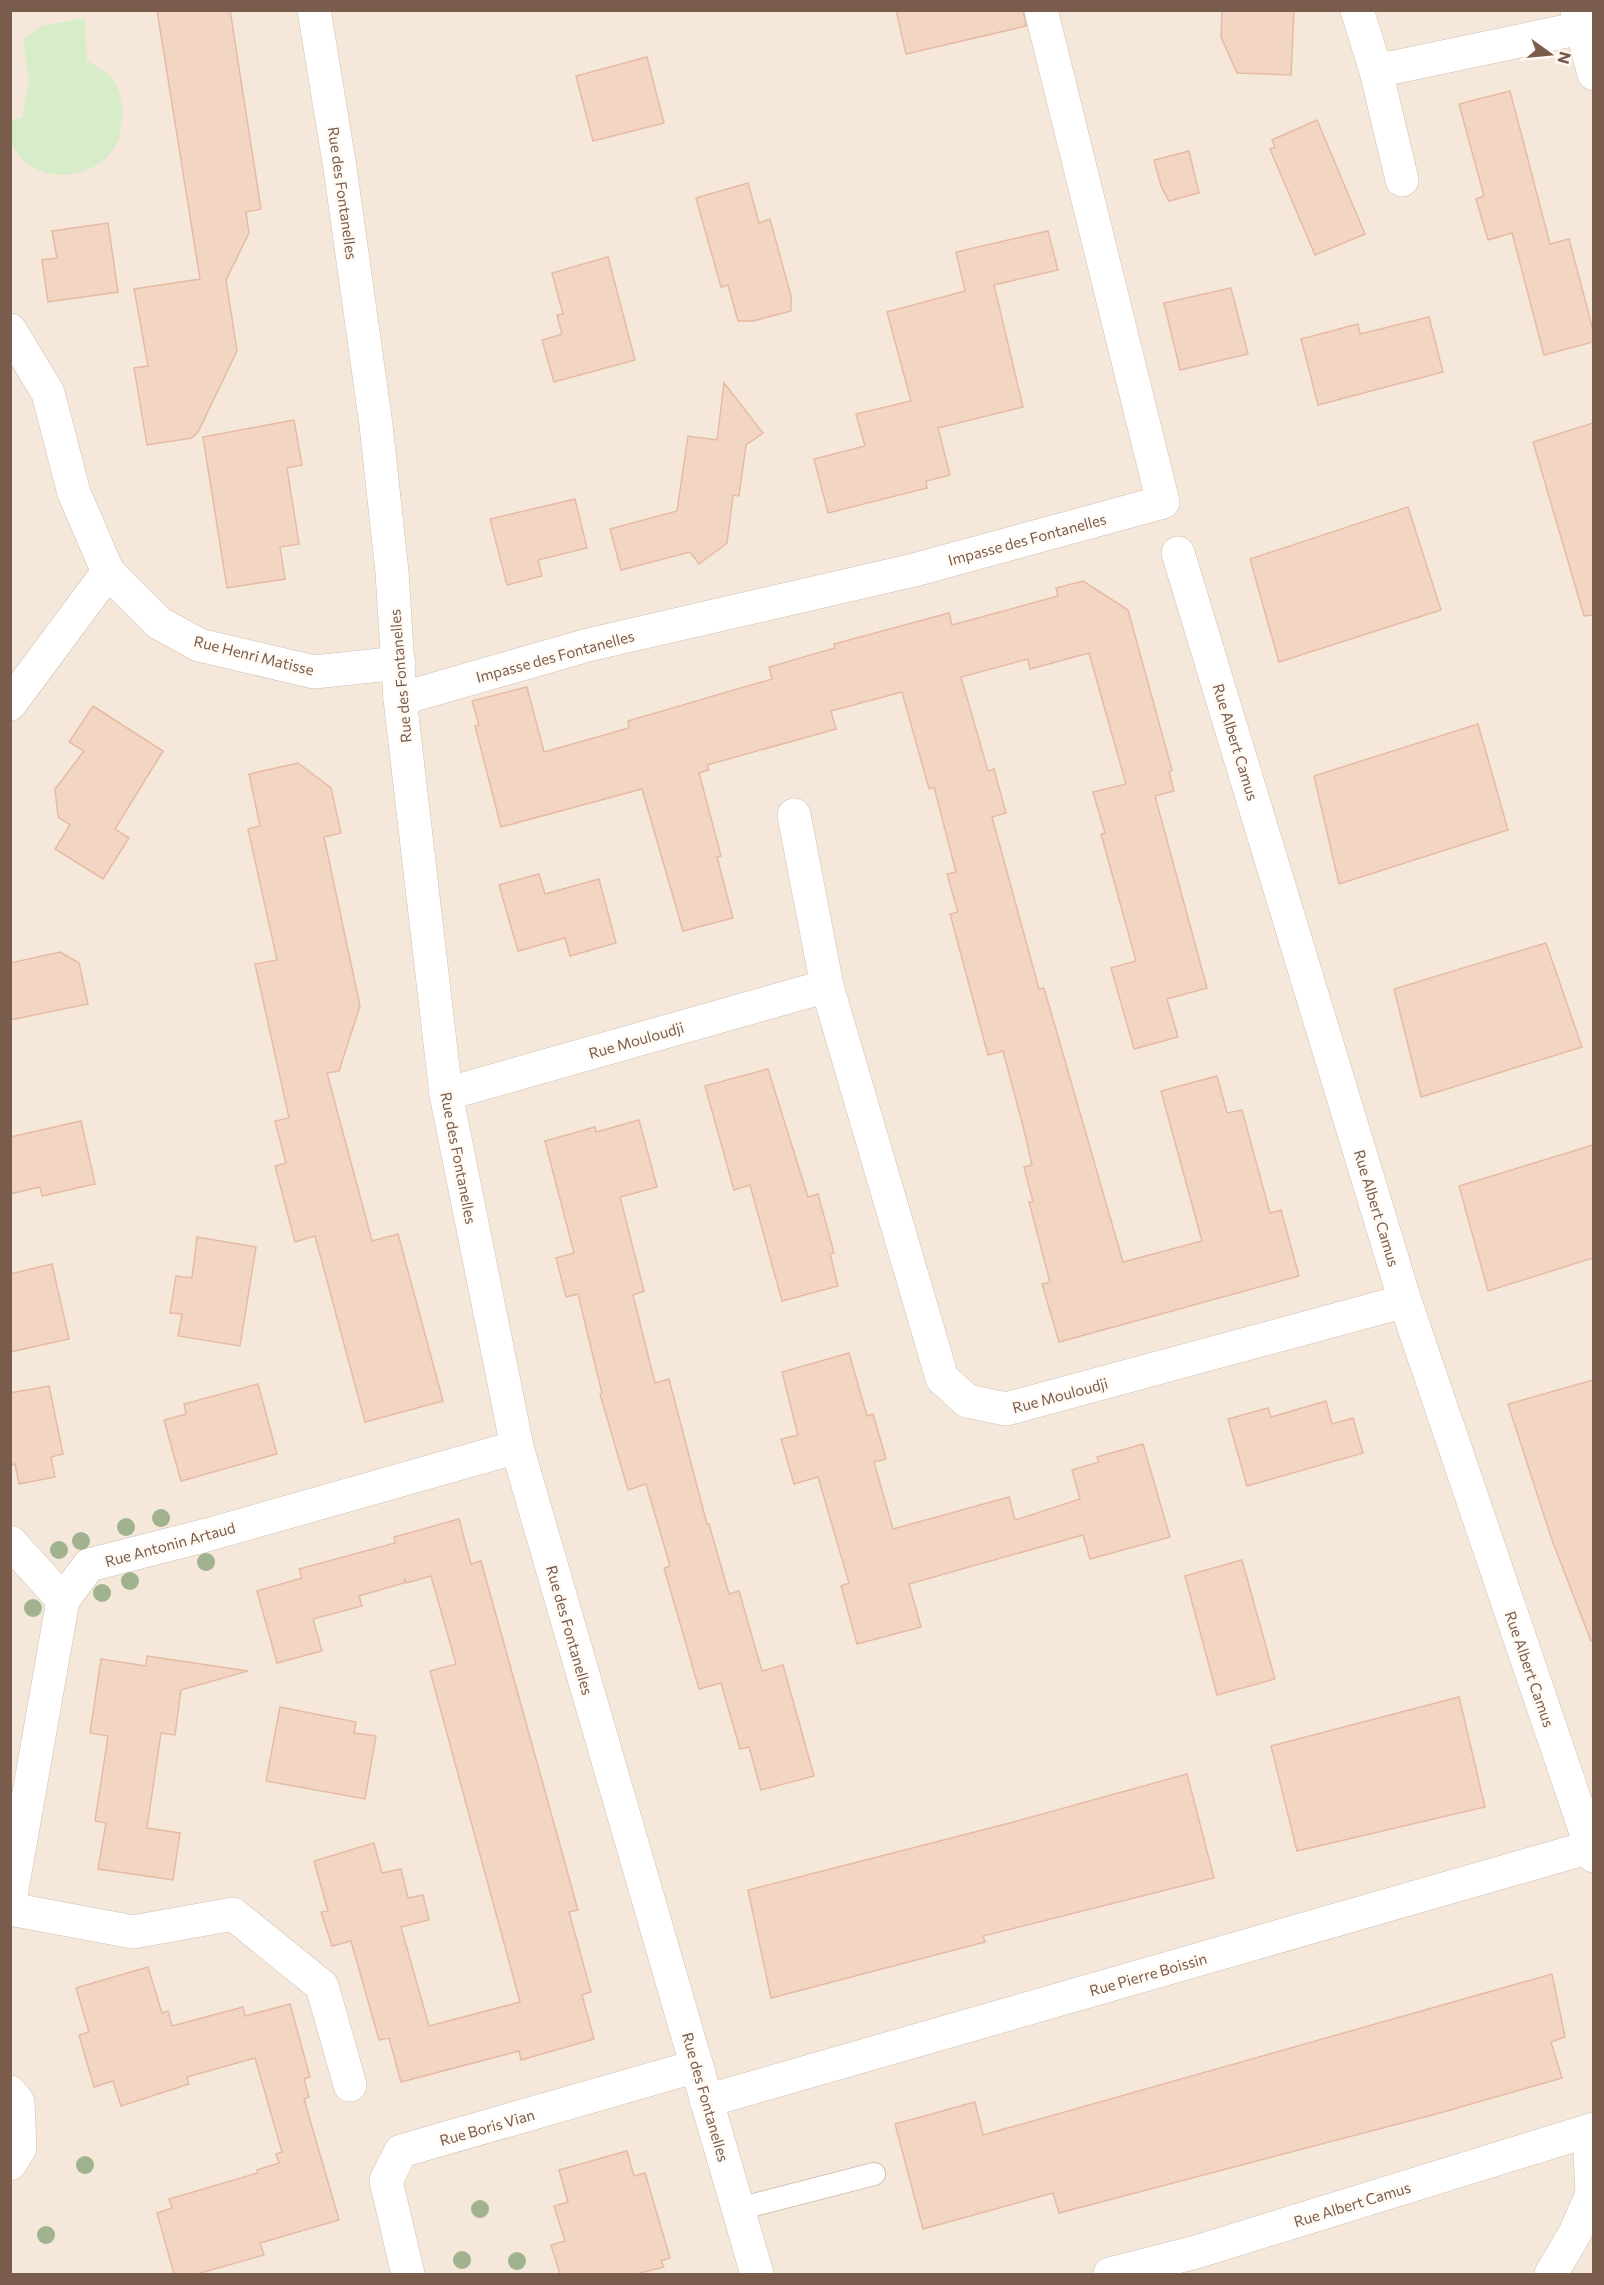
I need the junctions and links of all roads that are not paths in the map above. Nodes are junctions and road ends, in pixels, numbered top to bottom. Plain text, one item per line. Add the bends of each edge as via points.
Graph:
1 (314, 10) edge
2 (1041, 10) edge
3 (1357, 10) edge
4 (1579, 19) edge
5 (1376, 71) junction
6 (1593, 74) edge
7 (1402, 180) dead end
8 (10, 330) edge
9 (1178, 553) dead end
10 (108, 572) junction
11 (399, 663) junction
12 (400, 699) junction
13 (10, 704) edge
14 (794, 815) dead end
15 (826, 986) junction
16 (446, 1094) junction
17 (1405, 1301) junction
18 (517, 1447) junction
19 (10, 1542) edge
20 (63, 1600) junction
21 (1592, 1851) edge
22 (10, 1901) edge
23 (10, 1909) edge
24 (697, 2066) junction
25 (350, 2085) dead end
26 (10, 2092) edge
27 (706, 2101) junction
28 (1592, 2130) edge
29 (10, 2164) edge
30 (874, 2174) dead end
31 (1593, 2195) edge
32 (738, 2209) junction
33 (1202, 2263) edge
34 (408, 2274) edge
35 (757, 2274) edge
36 (1110, 2274) edge
37 (1551, 2274) edge

1 - 11 street, Rue des Fontanelles via 376,425
2 - 12 street, Impasse des Fontanelles via 1163,502 914,570 588,645
3 - 5 street
4 - 5 street
4 - 6 street
5 - 7 street
8 - 10 street, Rue Henri Matisse via 48,393 74,494
9 - 17 street, Rue Albert Camus
10 - 11 street, Rue Henri Matisse via 159,623 199,645 314,672
10 - 13 street
11 - 12 street, Rue des Fontanelles
12 - 16 street, Rue des Fontanelles
14 - 15 street, Rue Mouloudji
15 - 16 street, Rue Mouloudji
15 - 17 street, Rue Mouloudji via 942,1378 967,1401 1006,1409
16 - 18 street, Rue des Fontanelles
17 - 21 street, Rue Albert Camus
18 - 20 street, Rue Antonin Artaud via 89,1565
18 - 24 street, Rue des Fontanelles
19 - 20 street
20 - 22 street, Rue Antonin Artaud
21 - 27 street, Rue Pierre Boissin
23 - 25 street via 133,1932 233,1914 322,1986
24 - 27 street, Rue des Fontanelles
24 - 34 street, Rue Boris Vian via 402,2151 386,2181
26 - 29 street via 18,2102 20,2148
27 - 32 street, Rue des Fontanelles
28 - 31 street
28 - 33 street, Rue Albert Camus
30 - 32 lane
31 - 37 street
32 - 35 street, Rue des Fontanelles
33 - 36 street, Rue Albert Camus

